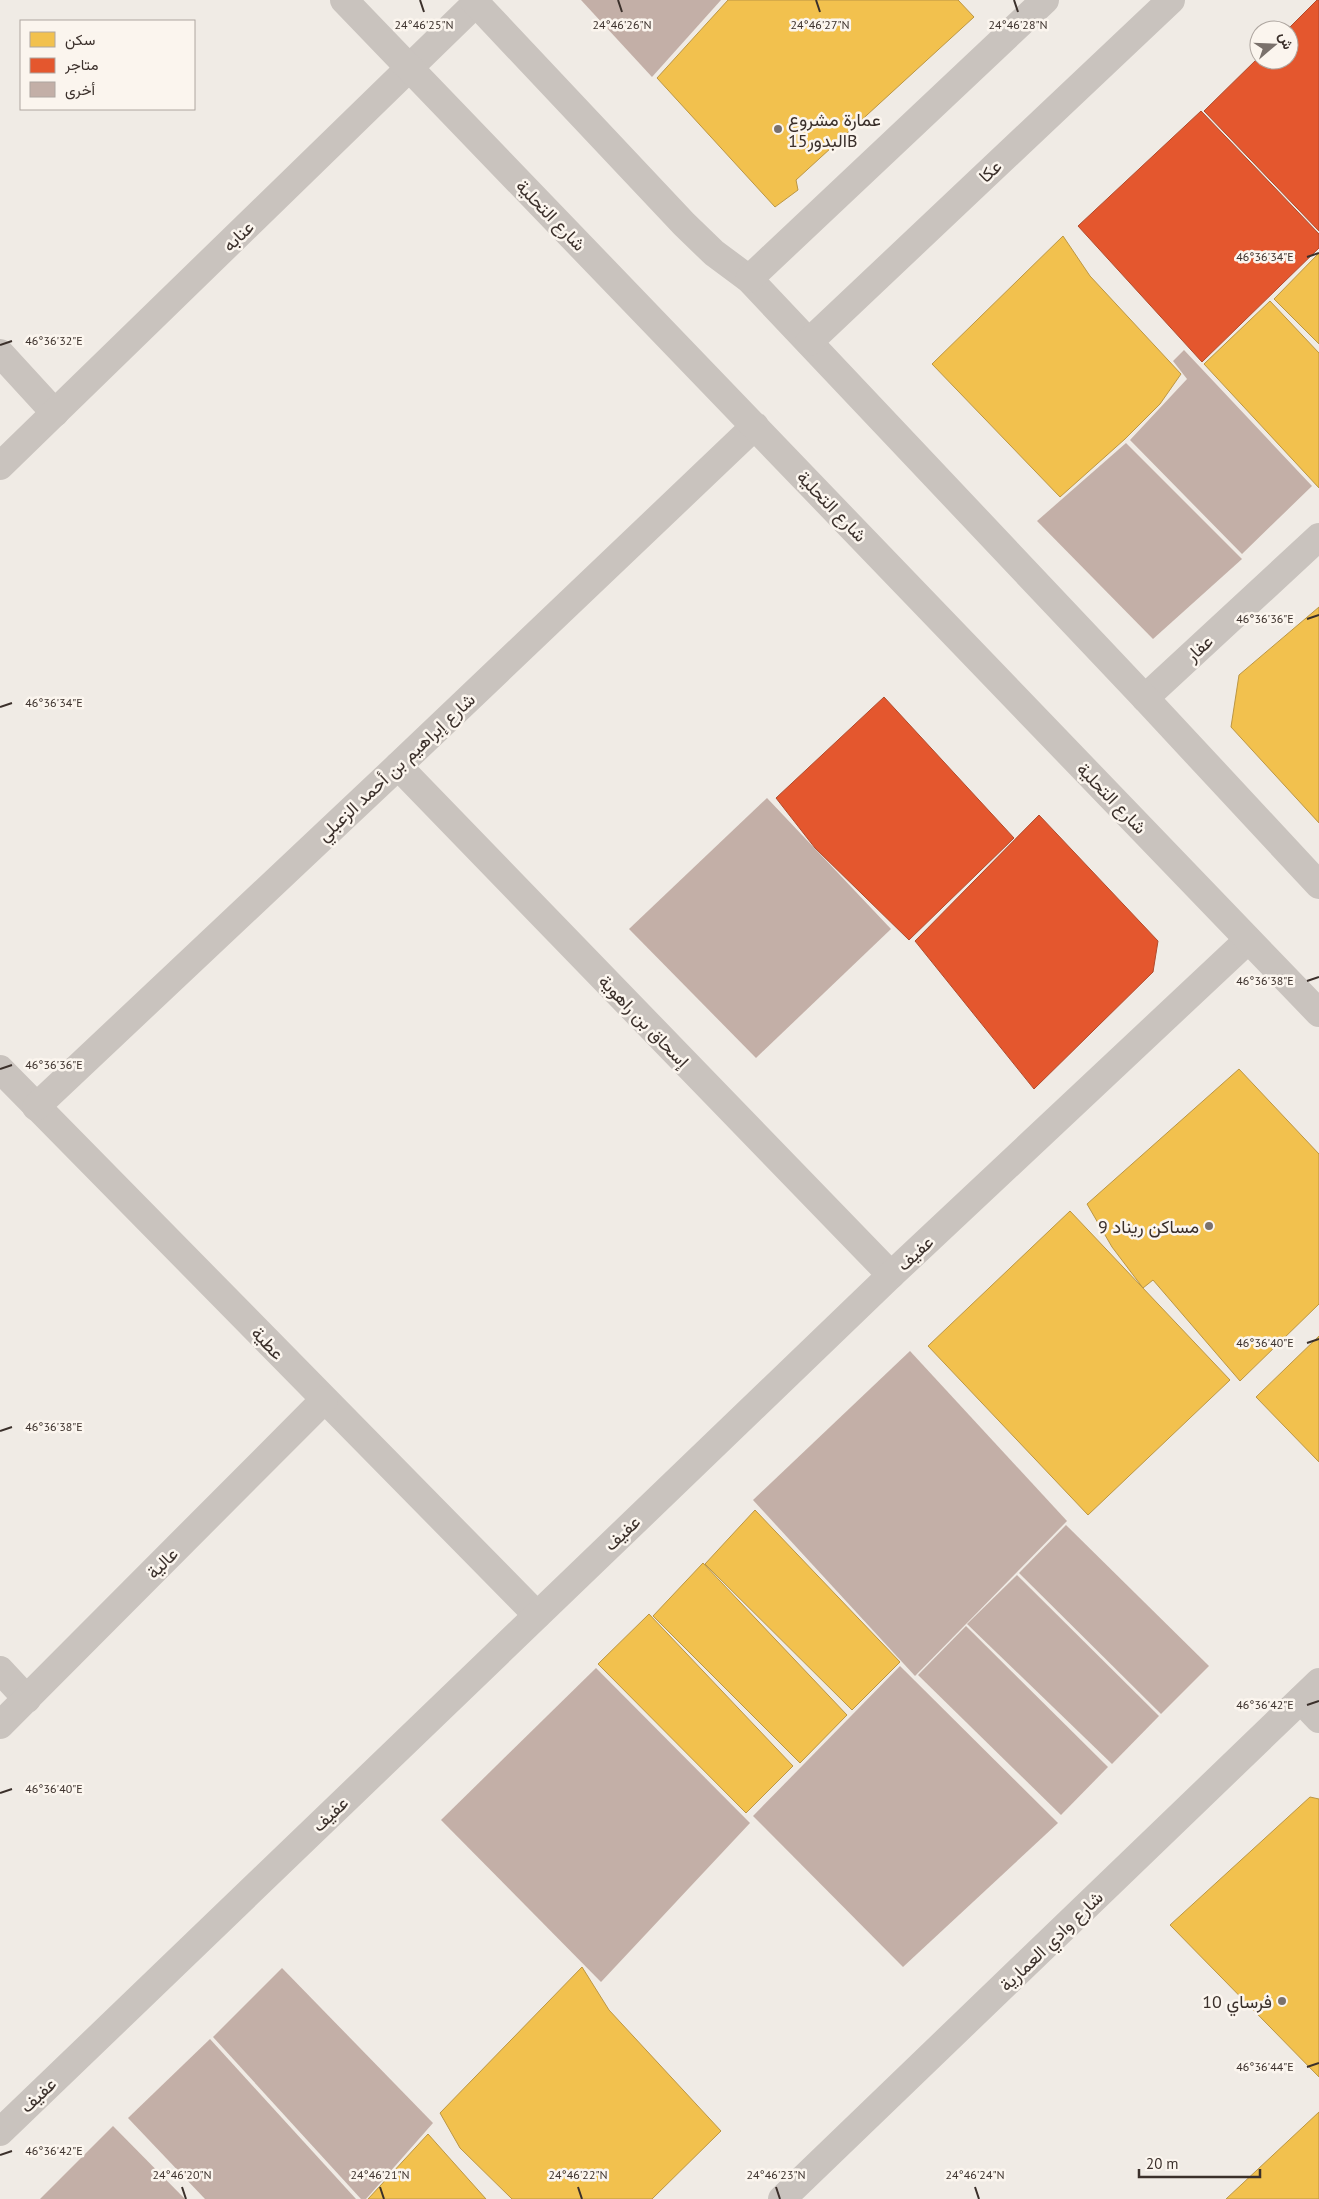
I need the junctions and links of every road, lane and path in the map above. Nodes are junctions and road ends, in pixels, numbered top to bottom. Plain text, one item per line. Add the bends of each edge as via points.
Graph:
1 (344, 0) edge
2 (1044, 0) edge
3 (1171, 0) edge
4 (474, 2) edge
5 (410, 69) junction
6 (749, 279) junction
7 (809, 342) junction
8 (0, 353) edge
9 (55, 413) junction
10 (755, 426) junction
11 (0, 466) edge
12 (1319, 537) edge
13 (1145, 698) junction
14 (398, 766) junction
15 (1319, 885) edge
16 (1248, 940) junction
17 (1319, 1013) edge
18 (0, 1069) edge
19 (36, 1107) junction
20 (891, 1276) junction
21 (324, 1400) junction
22 (537, 1615) junction
23 (0, 1670) edge
24 (28, 1698) junction
25 (1313, 1700) edge
26 (0, 1725) edge
27 (0, 2132) edge
28 (782, 2199) edge

1 - 5 street, شارع التحلية
2 - 6 street
3 - 7 street, عكا
4 - 5 street, عنابه
4 - 6 street via 684,224 714,253
5 - 9 street, عنابه
5 - 10 street, شارع التحلية
6 - 7 street
7 - 13 street
8 - 9 street
9 - 11 street, عنابه
10 - 14 street, شارع إبراهيم بن أحمد الزعبلي
10 - 16 street, شارع التحلية
12 - 13 street, عفار
13 - 15 street
14 - 19 street, شارع إبراهيم بن أحمد الزعبلي
14 - 20 street, إسحاق بن راهوية
16 - 17 street, شارع التحلية
16 - 20 street, عفيف
18 - 19 street, عطية
19 - 21 street, عطية
20 - 22 street, عفيف
21 - 22 street, عطية
21 - 24 street, عالية
22 - 27 street, عفيف
23 - 24 street
24 - 26 street, عالية
25 - 28 street, شارع وادي العمارية

